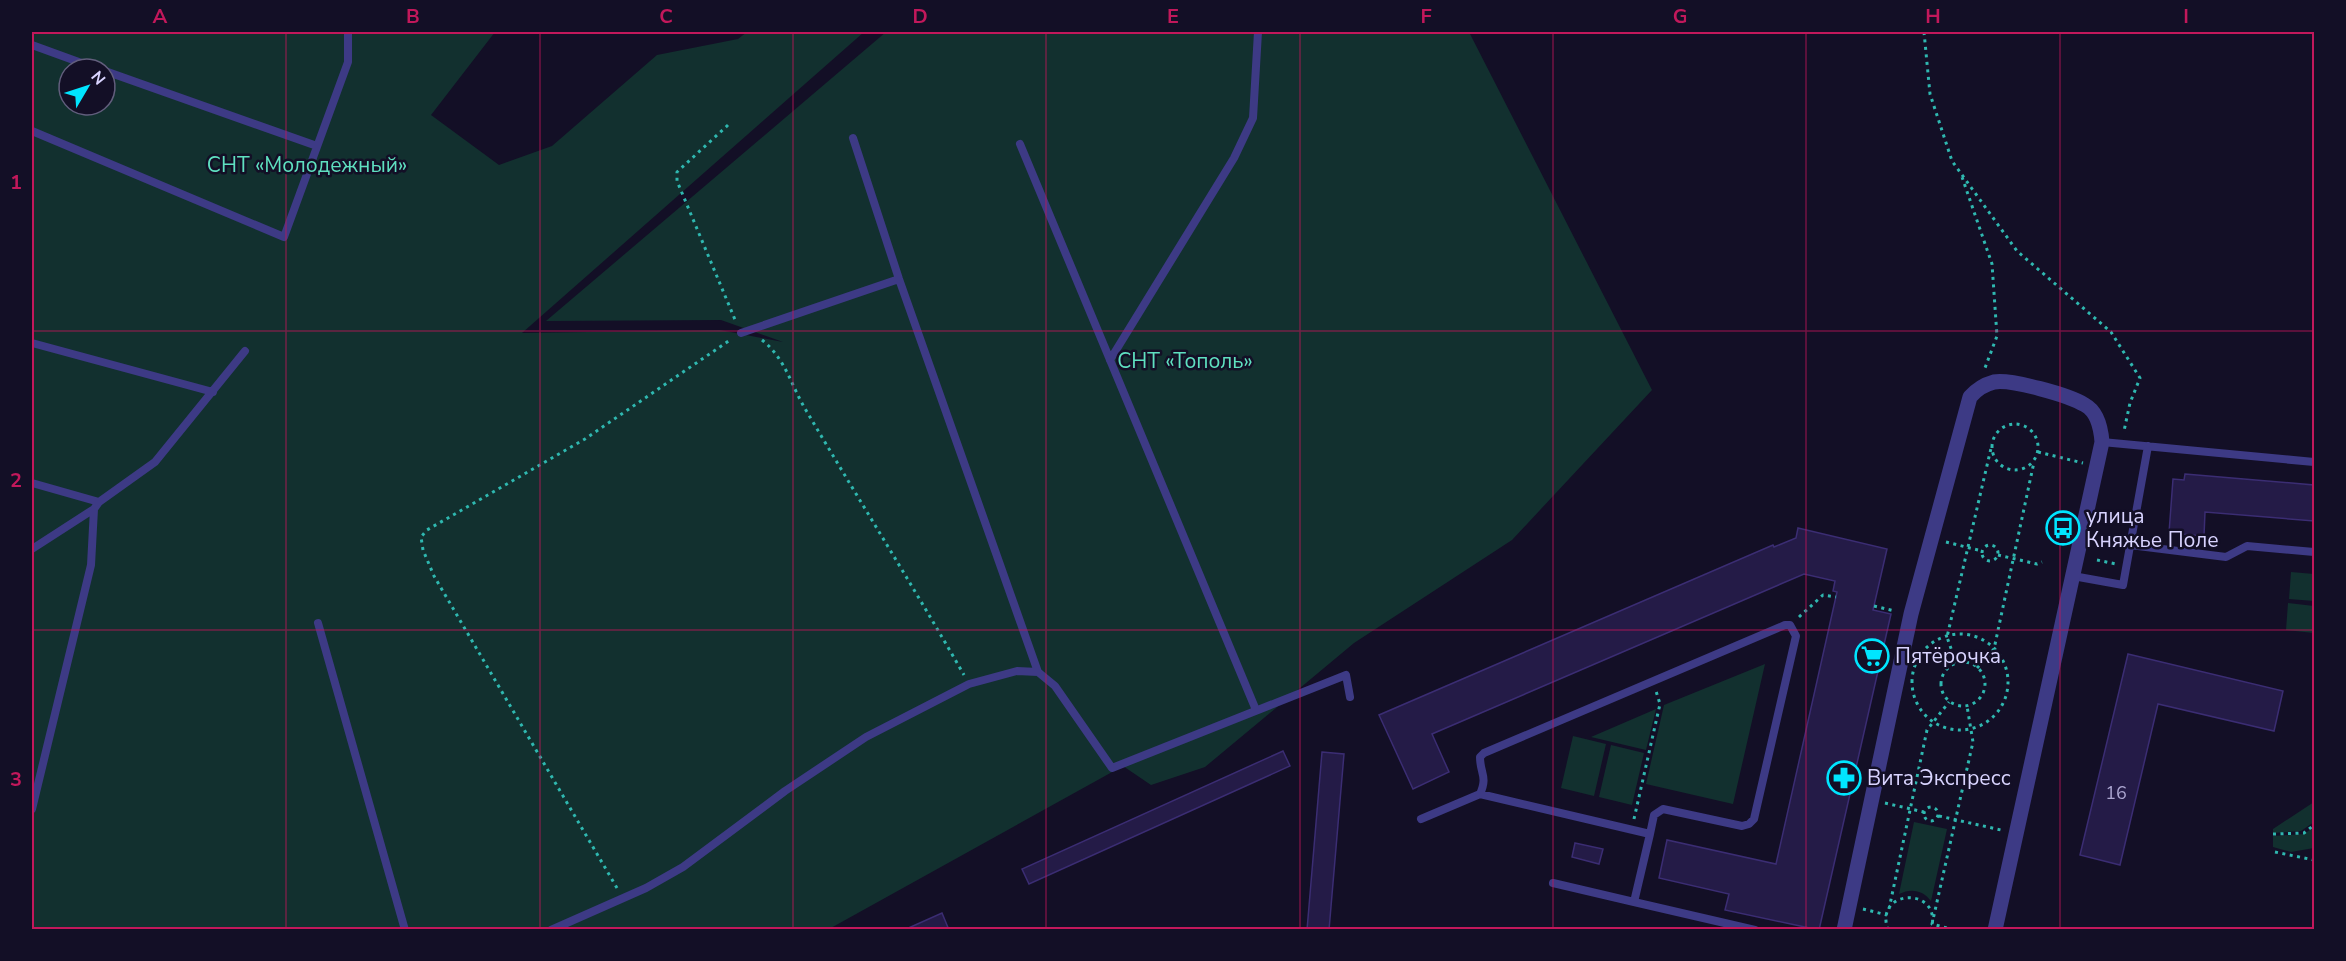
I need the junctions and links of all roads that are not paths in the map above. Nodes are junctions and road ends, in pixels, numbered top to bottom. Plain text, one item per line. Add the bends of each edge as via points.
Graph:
1 (348, 32) edge
2 (1258, 32) edge
3 (32, 45) edge
4 (65, 57) edge
5 (117, 75) edge
6 (32, 131) edge
7 (853, 138) dead end
8 (1020, 144) dead end
9 (317, 146) junction
10 (899, 279) junction
11 (741, 333) road end
12 (32, 343) edge
13 (245, 351) dead end
14 (1110, 360) junction
15 (213, 392) junction
16 (2102, 442) junction
17 (2148, 446) junction
18 (2314, 462) edge
19 (32, 483) edge
20 (97, 506) junction
21 (2130, 545) junction
22 (32, 549) edge
23 (2314, 552) edge
24 (2073, 576) junction
25 (318, 623) dead end
26 (1038, 672) junction
27 (1350, 697) dead end
28 (1256, 710) junction
29 (1480, 794) junction
30 (32, 809) edge
31 (1421, 819) dead end
32 (1650, 834) junction
33 (1553, 883) dead end
34 (1634, 902) junction
35 (405, 930) edge
36 (550, 930) edge
37 (1755, 930) edge
38 (1844, 930) edge
39 (1995, 930) edge

1 - 9 lane via 348,62
2 - 14 lane via 1253,118 1234,158
3 - 4 lane
5 - 9 lane
6 - 9 lane via 284,237
7 - 10 lane
8 - 14 lane
10 - 11 lane
10 - 26 lane
12 - 15 lane
13 - 15 lane
14 - 28 lane
15 - 20 lane via 154,462
16 - 17 lane
16 - 24 street
16 - 38 street via 2096,416 2086,405 2007,381 1980,387 1970,397 1911,614
17 - 18 lane
17 - 21 lane
19 - 20 lane
20 - 22 lane
20 - 30 lane via 91,565
21 - 23 lane via 2226,557 2247,546
21 - 24 lane via 2123,585
24 - 39 street
25 - 35 lane
26 - 28 lane via 1055,686 1112,768
26 - 36 lane via 1017,671 969,684 866,737 683,867
27 - 28 lane via 1346,675
29 - 31 lane
29 - 32 lane
29 - 32 lane via 1485,778 1480,757 1484,753 1790,625 1796,636 1754,819 1742,826 1663,809 1654,815
32 - 34 lane
33 - 34 lane
34 - 37 lane

